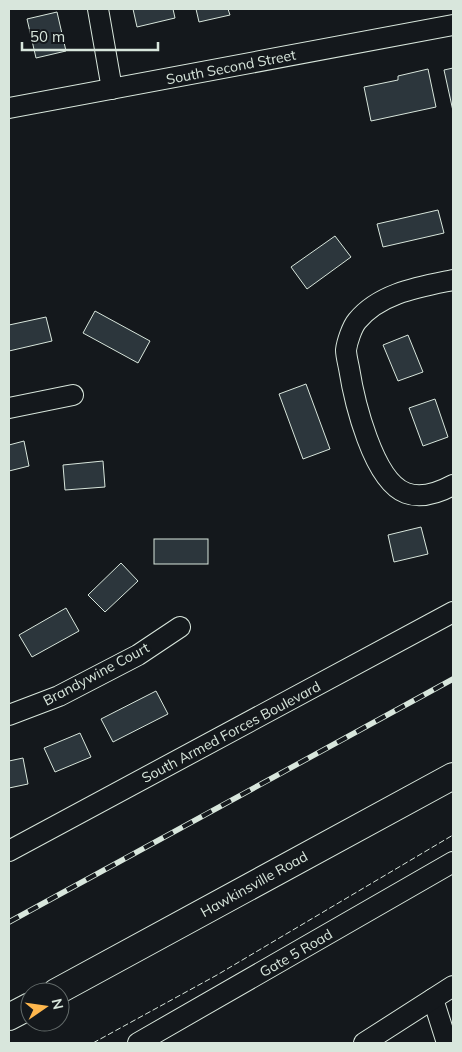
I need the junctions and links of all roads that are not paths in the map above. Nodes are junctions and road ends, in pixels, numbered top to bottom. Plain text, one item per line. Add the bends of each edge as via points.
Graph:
1 (98, 9) edge
2 (453, 24) edge
3 (112, 89) junction
4 (9, 108) edge
5 (453, 280) edge
6 (73, 395) dead end
7 (9, 408) edge
8 (453, 485) edge
9 (453, 612) edge
10 (180, 627) dead end
11 (9, 715) edge
12 (453, 776) edge
13 (9, 851) edge
14 (453, 862) edge
15 (70, 984) edge
16 (453, 986) edge
17 (433, 999) junction
18 (20, 1012) edge
19 (9, 1018) edge
20 (138, 1043) edge
21 (364, 1043) edge
22 (447, 1043) edge

1 - 3 street
2 - 3 street, South Second Street
3 - 4 street, South Second Street
5 - 8 street via 412,289 376,303 356,322 346,350 354,401 372,449 391,484 407,494 436,494
6 - 7 street
9 - 13 street, South Armed Forces Boulevard
10 - 11 street, Brandywine Court via 138,655
12 - 15 main road, Hawkinsville Road
14 - 20 street, Gate 5 Road
16 - 17 street
17 - 21 street
17 - 22 street
18 - 19 main road

